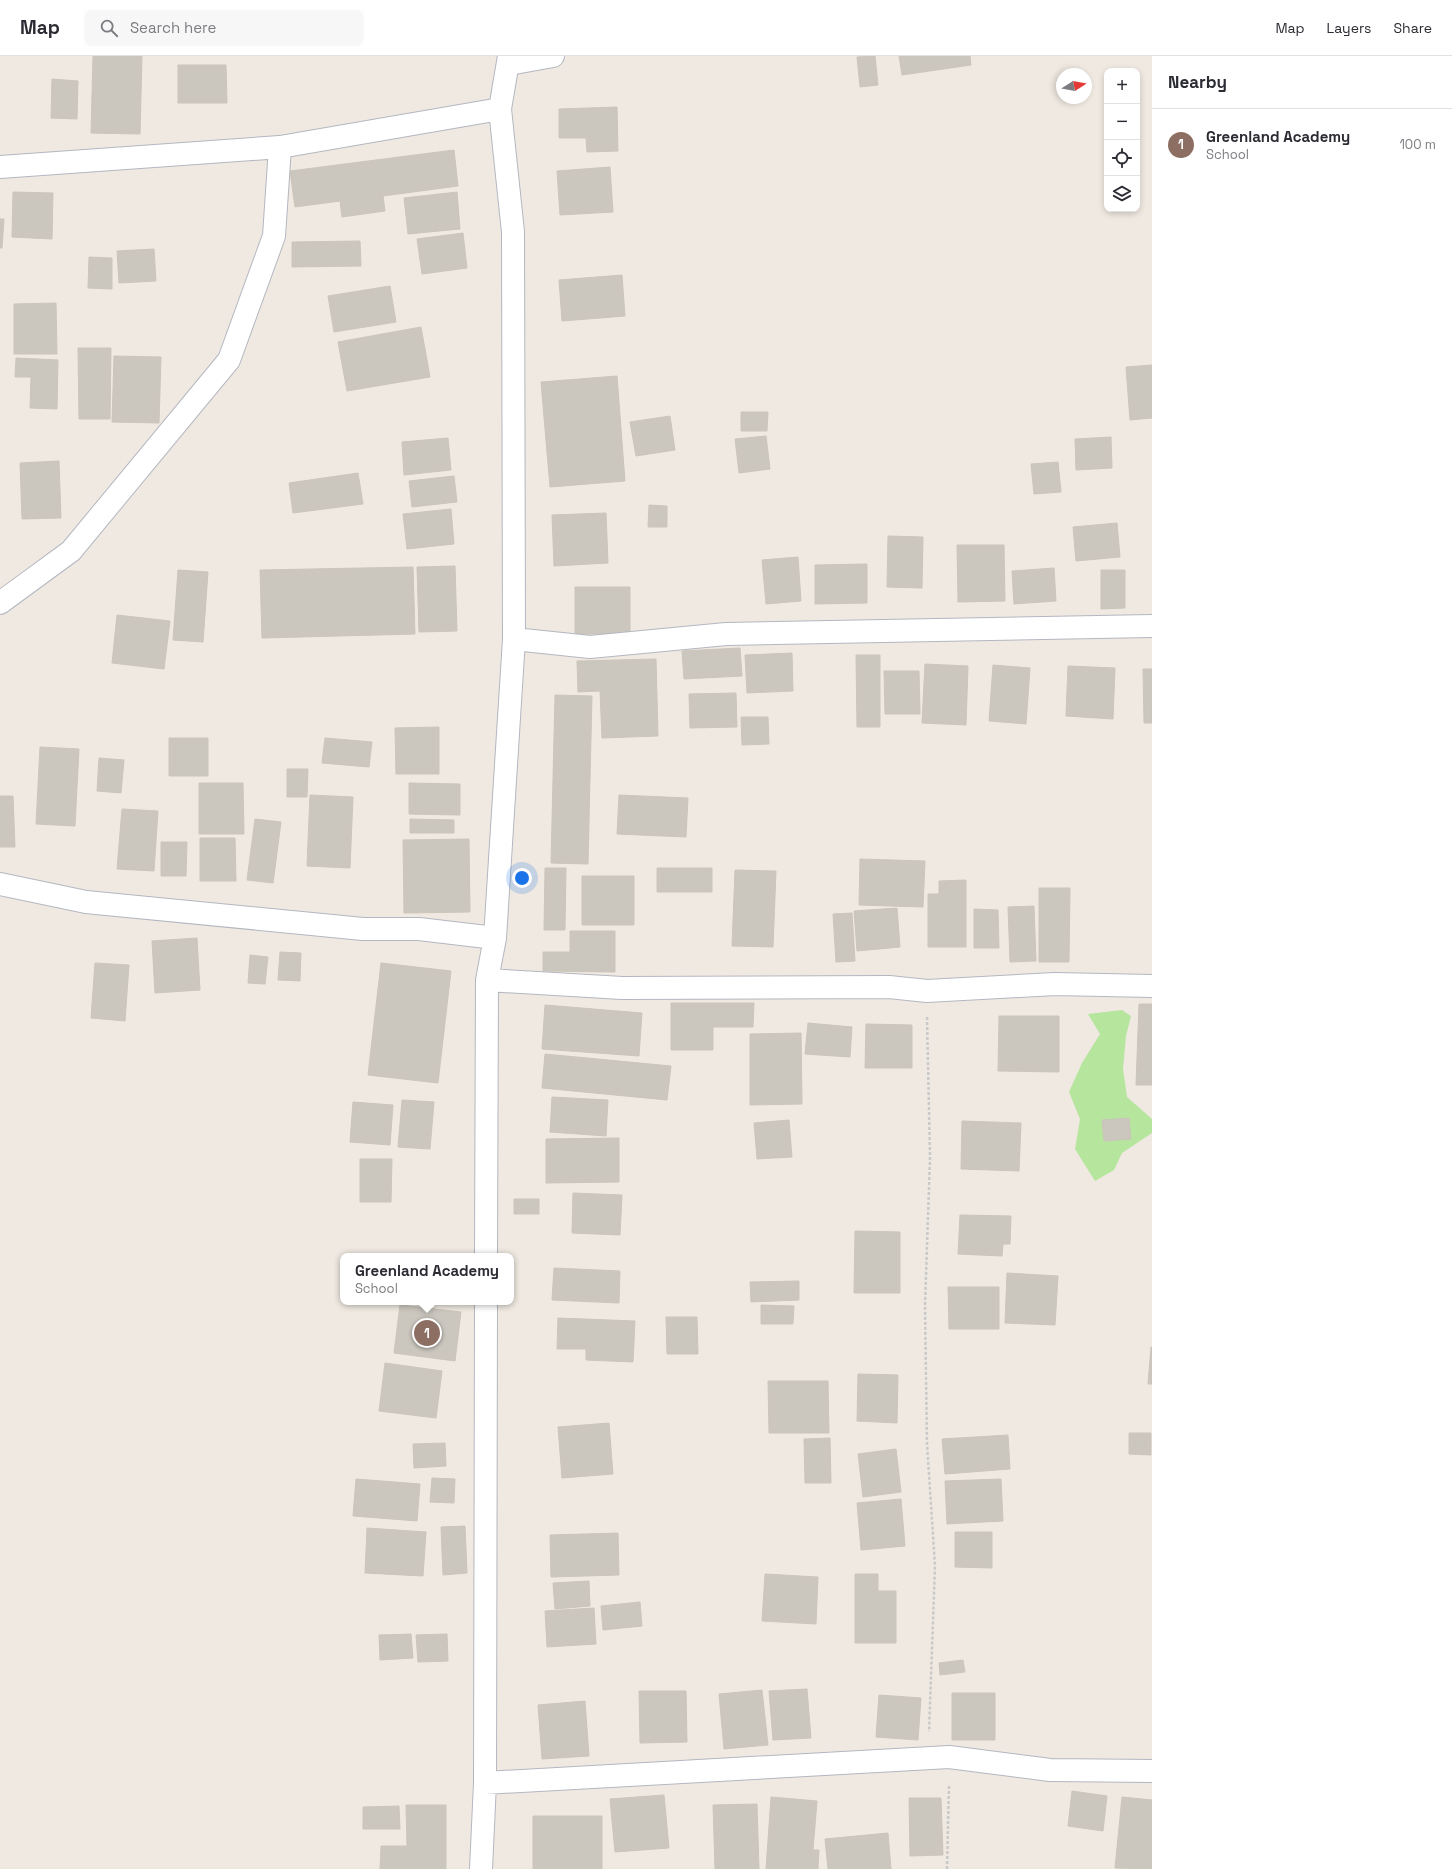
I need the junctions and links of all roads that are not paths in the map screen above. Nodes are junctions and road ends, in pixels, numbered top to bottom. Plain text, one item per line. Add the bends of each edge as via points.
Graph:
1 (553, 56) edge
2 (509, 60) edge
3 (500, 109) junction
4 (280, 147) junction
5 (0, 168) edge
6 (0, 603) edge
7 (1152, 626) edge
8 (514, 639) junction
9 (0, 884) edge
10 (495, 938) junction
11 (487, 980) junction
12 (1152, 986) edge
13 (486, 1253) edge
14 (486, 1305) edge
15 (1152, 1771) edge
16 (485, 1783) junction
17 (481, 1869) edge

1 - 2 street
2 - 3 street
3 - 4 street
3 - 8 street via 513,232
4 - 5 street
4 - 6 street via 274,236 229,360 71,551
7 - 8 street via 726,634 590,647
8 - 10 street
9 - 10 street via 86,902 363,929 419,929
10 - 11 street
11 - 12 street via 622,988 889,987 926,991 1055,984
11 - 13 street
14 - 16 street
15 - 16 street via 1050,1770 949,1758
16 - 17 street

